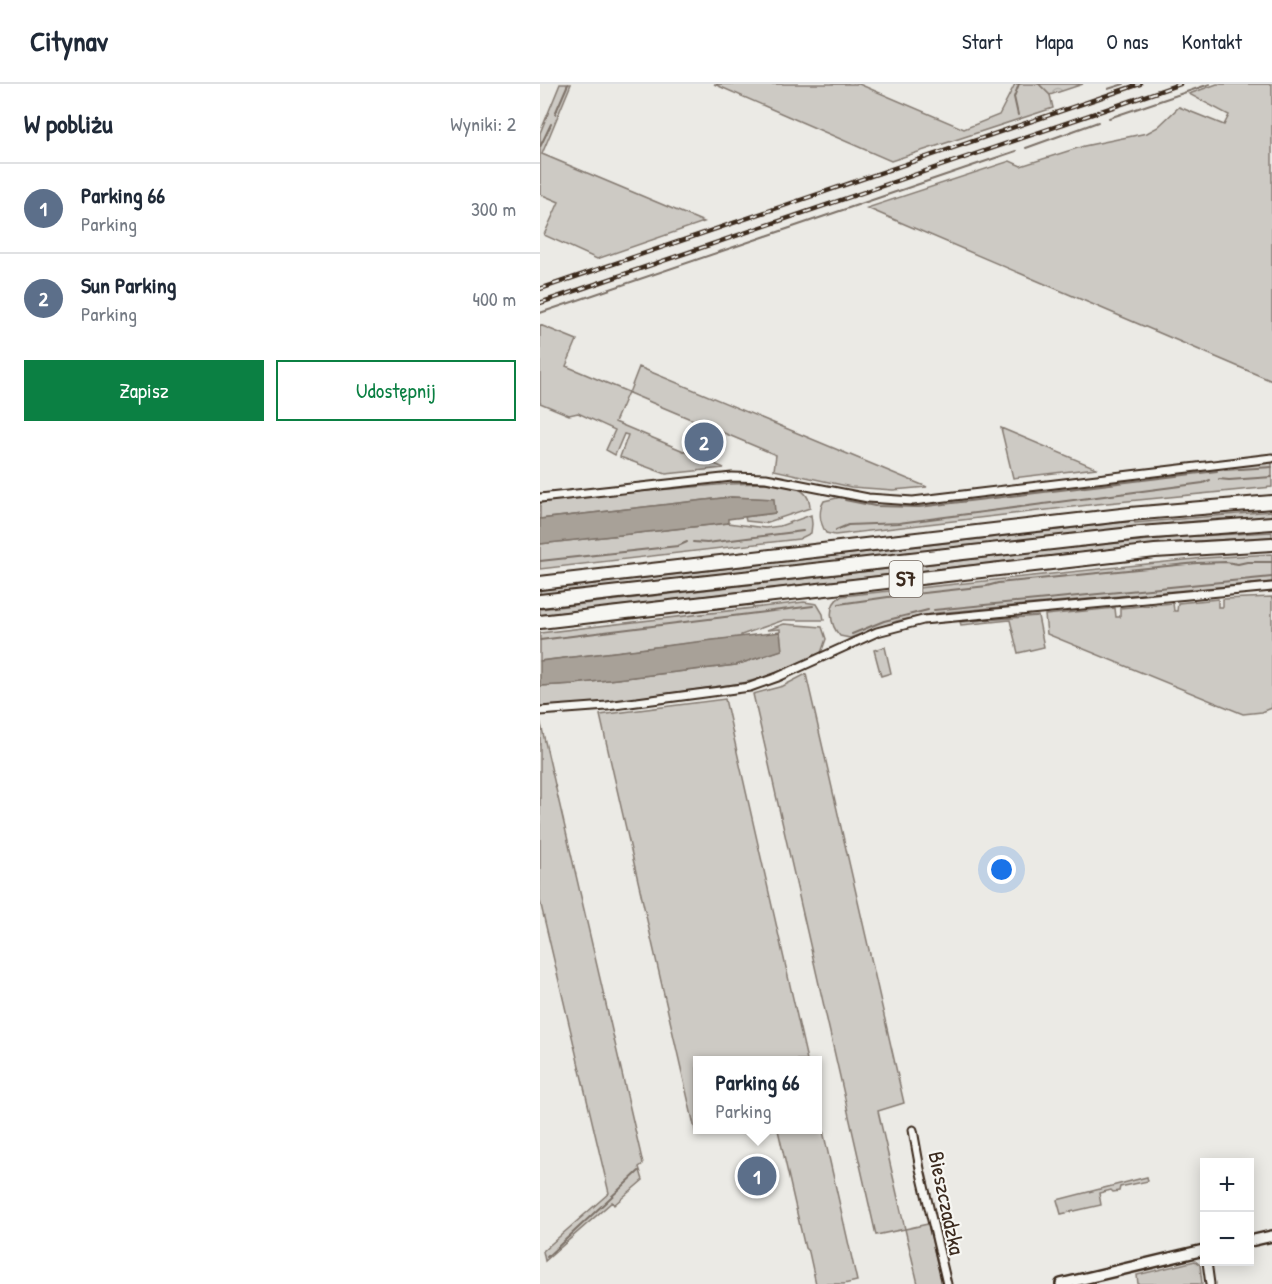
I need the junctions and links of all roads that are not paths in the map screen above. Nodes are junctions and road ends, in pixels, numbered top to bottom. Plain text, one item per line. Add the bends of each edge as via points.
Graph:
1 (1272, 458) edge
2 (540, 498) edge
3 (1272, 502) edge
4 (1272, 523) edge
5 (1272, 544) edge
6 (540, 582) edge
7 (1272, 587) edge
8 (540, 601) edge
9 (540, 622) edge
10 (540, 711) edge
11 (913, 1130) dead end
12 (1272, 1236) edge
13 (1254, 1240) edge
14 (1200, 1251) edge
15 (1208, 1266) edge
16 (947, 1284) edge
17 (1061, 1284) edge
18 (1210, 1284) edge

1 - 2 street via 913,501 868,498 766,478 732,477
3 - 6 highway, S7 via 1106,516
4 - 8 highway via 1140,533
5 - 9 highway, S7 via 1155,551
7 - 10 street via 923,620 877,632 750,687
11 - 16 street, Bieszczadzka
12 - 13 street
14 - 17 street
15 - 18 street

